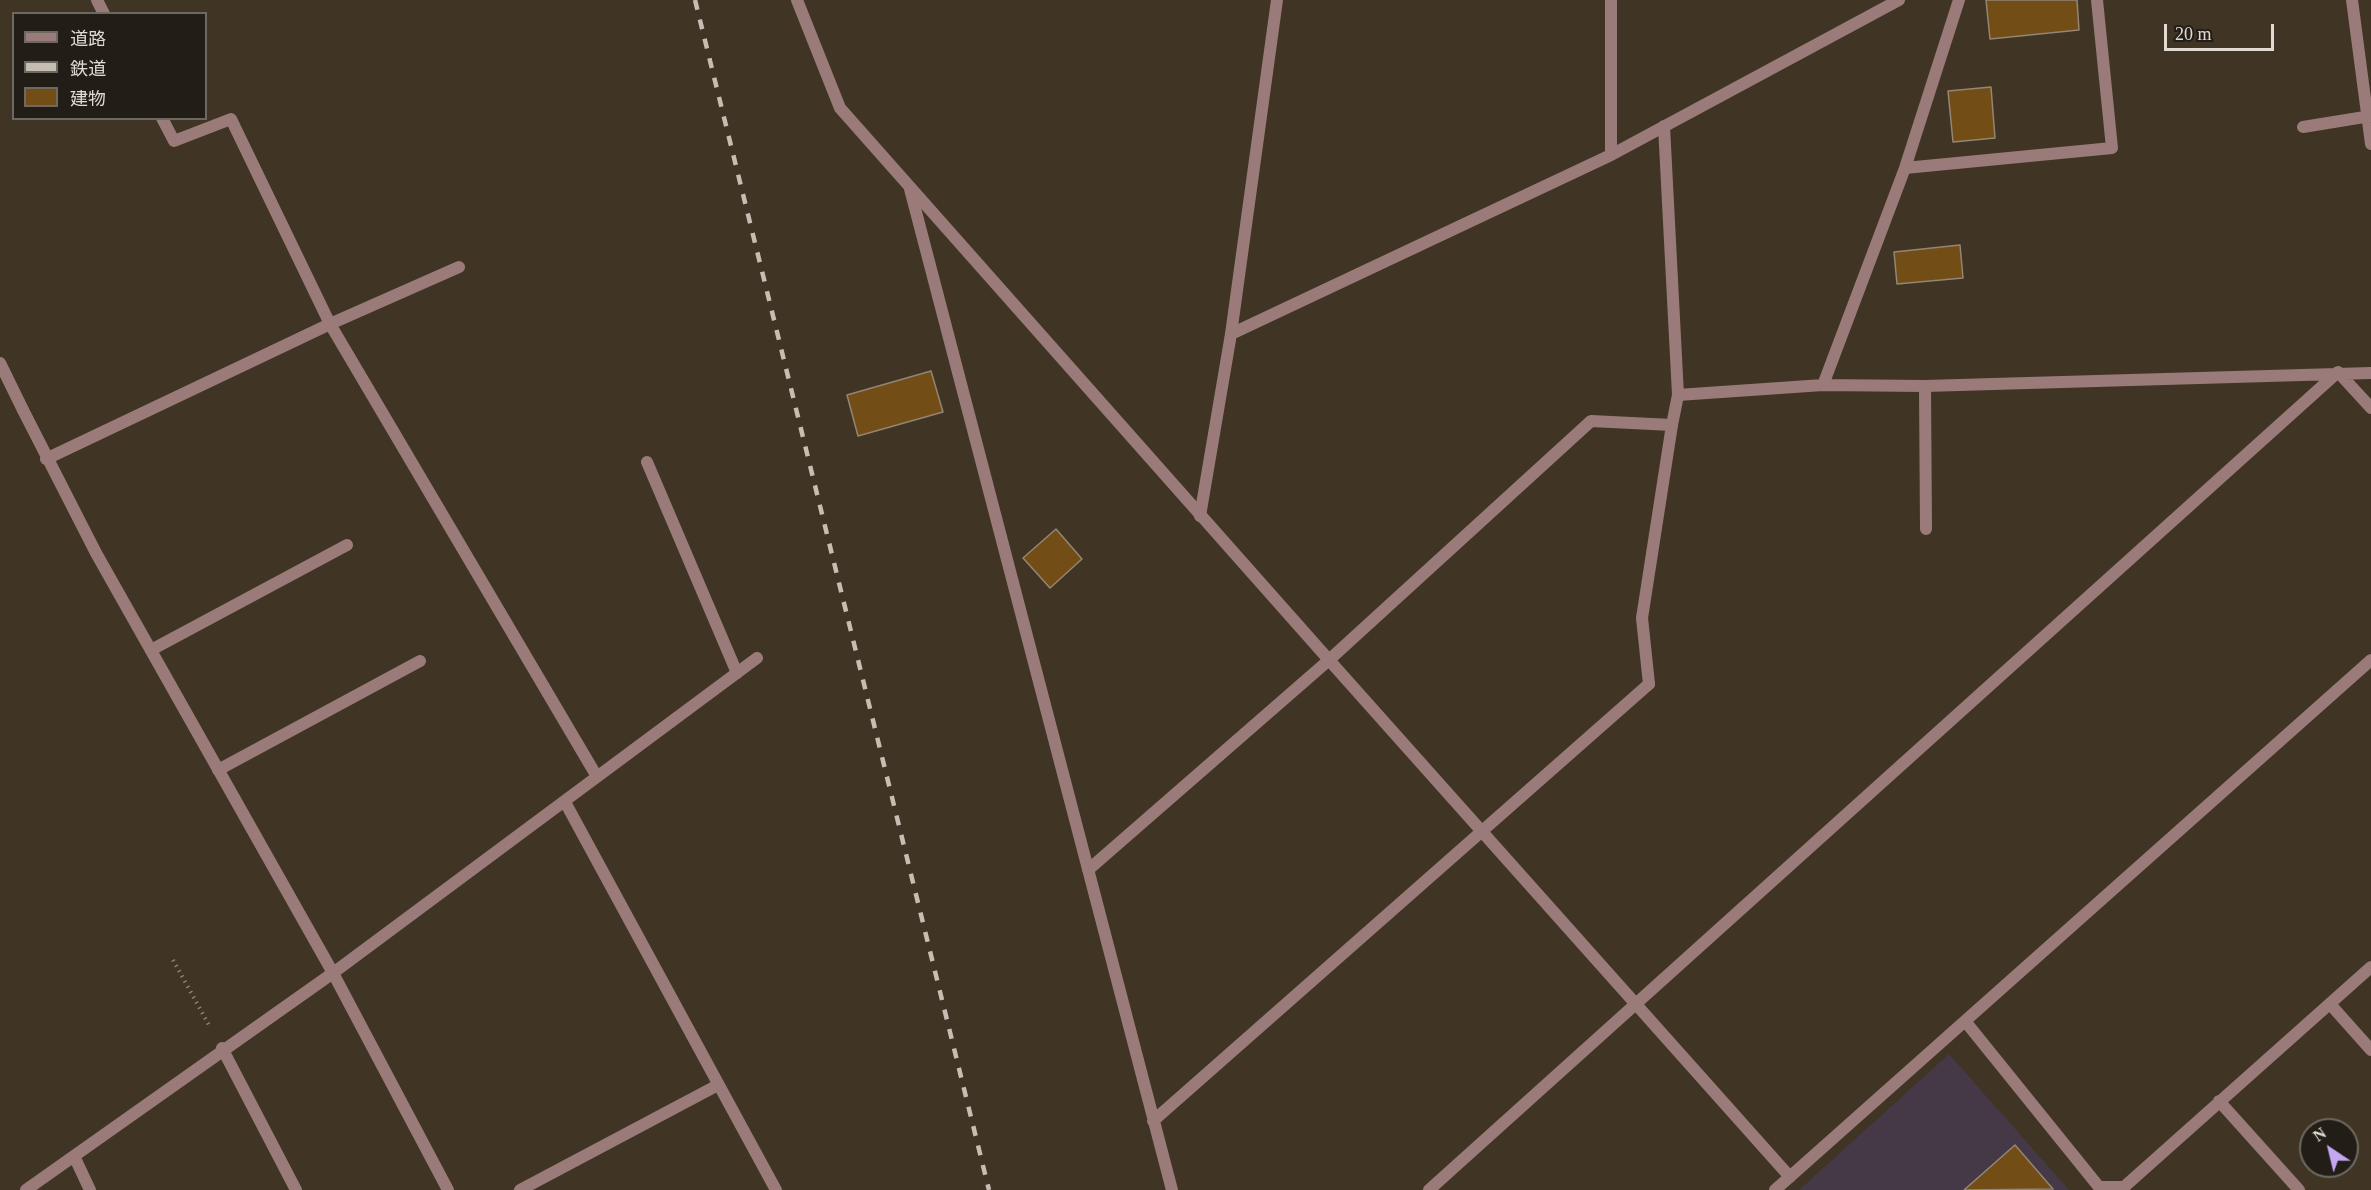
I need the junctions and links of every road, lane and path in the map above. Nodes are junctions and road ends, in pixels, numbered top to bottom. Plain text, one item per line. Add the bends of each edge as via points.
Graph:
1 (796, 0) edge
2 (1277, 0) edge
3 (1611, 0) edge
4 (1899, 0) edge
5 (1959, 0) edge
6 (2097, 0) edge
7 (2352, 0) edge
8 (2369, 116) edge
9 (163, 120) edge
10 (1664, 126) junction
11 (2303, 127) dead end
12 (2371, 144) edge
13 (1611, 155) junction
14 (1905, 168) junction
15 (910, 189) junction
16 (459, 267) dead end
17 (330, 324) junction
18 (1231, 334) junction
19 (0, 363) edge
20 (2338, 372) junction
21 (2371, 373) edge
22 (1823, 385) junction
23 (1925, 386) junction
24 (1678, 395) junction
25 (2371, 408) edge
26 (1672, 425) junction
27 (46, 459) junction
28 (647, 462) dead end
29 (1200, 516) junction
30 (1926, 529) dead end
31 (347, 545) dead end
32 (151, 650) junction
33 (757, 658) dead end
34 (1329, 660) junction
35 (2371, 660) edge
36 (420, 661) dead end
37 (737, 673) junction
38 (218, 770) junction
39 (596, 775) junction
40 (565, 802) junction
41 (1483, 830) junction
42 (1088, 870) junction
43 (173, 960) dead end
44 (2371, 967) edge
45 (333, 973) junction
46 (1637, 1004) junction
47 (2330, 1005) junction
48 (1965, 1021) junction
49 (222, 1048) junction
50 (2371, 1050) edge
51 (718, 1085) junction
52 (2219, 1101) junction
53 (1153, 1120) junction
54 (74, 1156) junction
55 (1790, 1177) junction
56 (26, 1190) edge
57 (90, 1190) edge
58 (296, 1190) edge
59 (448, 1190) edge
60 (520, 1190) edge
61 (776, 1190) edge
62 (1172, 1190) edge
63 (1429, 1190) edge
64 (1775, 1190) edge
65 (2299, 1190) edge

1 - 15 street via 840,108
2 - 18 street
3 - 13 street
4 - 10 street
5 - 14 street
6 - 14 street via 2112,148
7 - 8 street
8 - 11 street
8 - 12 street
9 - 17 street via 174,141 231,120
10 - 13 street
10 - 24 street
13 - 18 street
14 - 22 street
15 - 29 street
15 - 42 street
16 - 17 street
17 - 27 street
17 - 39 street
18 - 29 street
19 - 27 street
20 - 21 street
20 - 23 street
20 - 25 street
20 - 46 street
22 - 23 street
22 - 24 street
23 - 30 street
24 - 26 street
26 - 34 street via 1591,421
26 - 41 street via 1642,618 1649,684
27 - 32 street
28 - 37 street
29 - 34 street
31 - 32 street
32 - 38 street
33 - 37 street
34 - 41 street
34 - 42 street
35 - 48 street
36 - 38 street
37 - 39 street
38 - 45 street
39 - 40 street
40 - 45 street
40 - 51 street
41 - 46 street
41 - 53 street
42 - 53 street
43 - 49 path
44 - 47 street
45 - 49 street
45 - 59 street
46 - 55 street
46 - 63 street
47 - 50 street
47 - 52 street
48 - 52 street via 2099,1187 2124,1187
48 - 55 street
49 - 54 street
49 - 58 street
51 - 60 street
51 - 61 street
52 - 65 street
53 - 62 street
54 - 56 street
54 - 57 street
55 - 64 street

